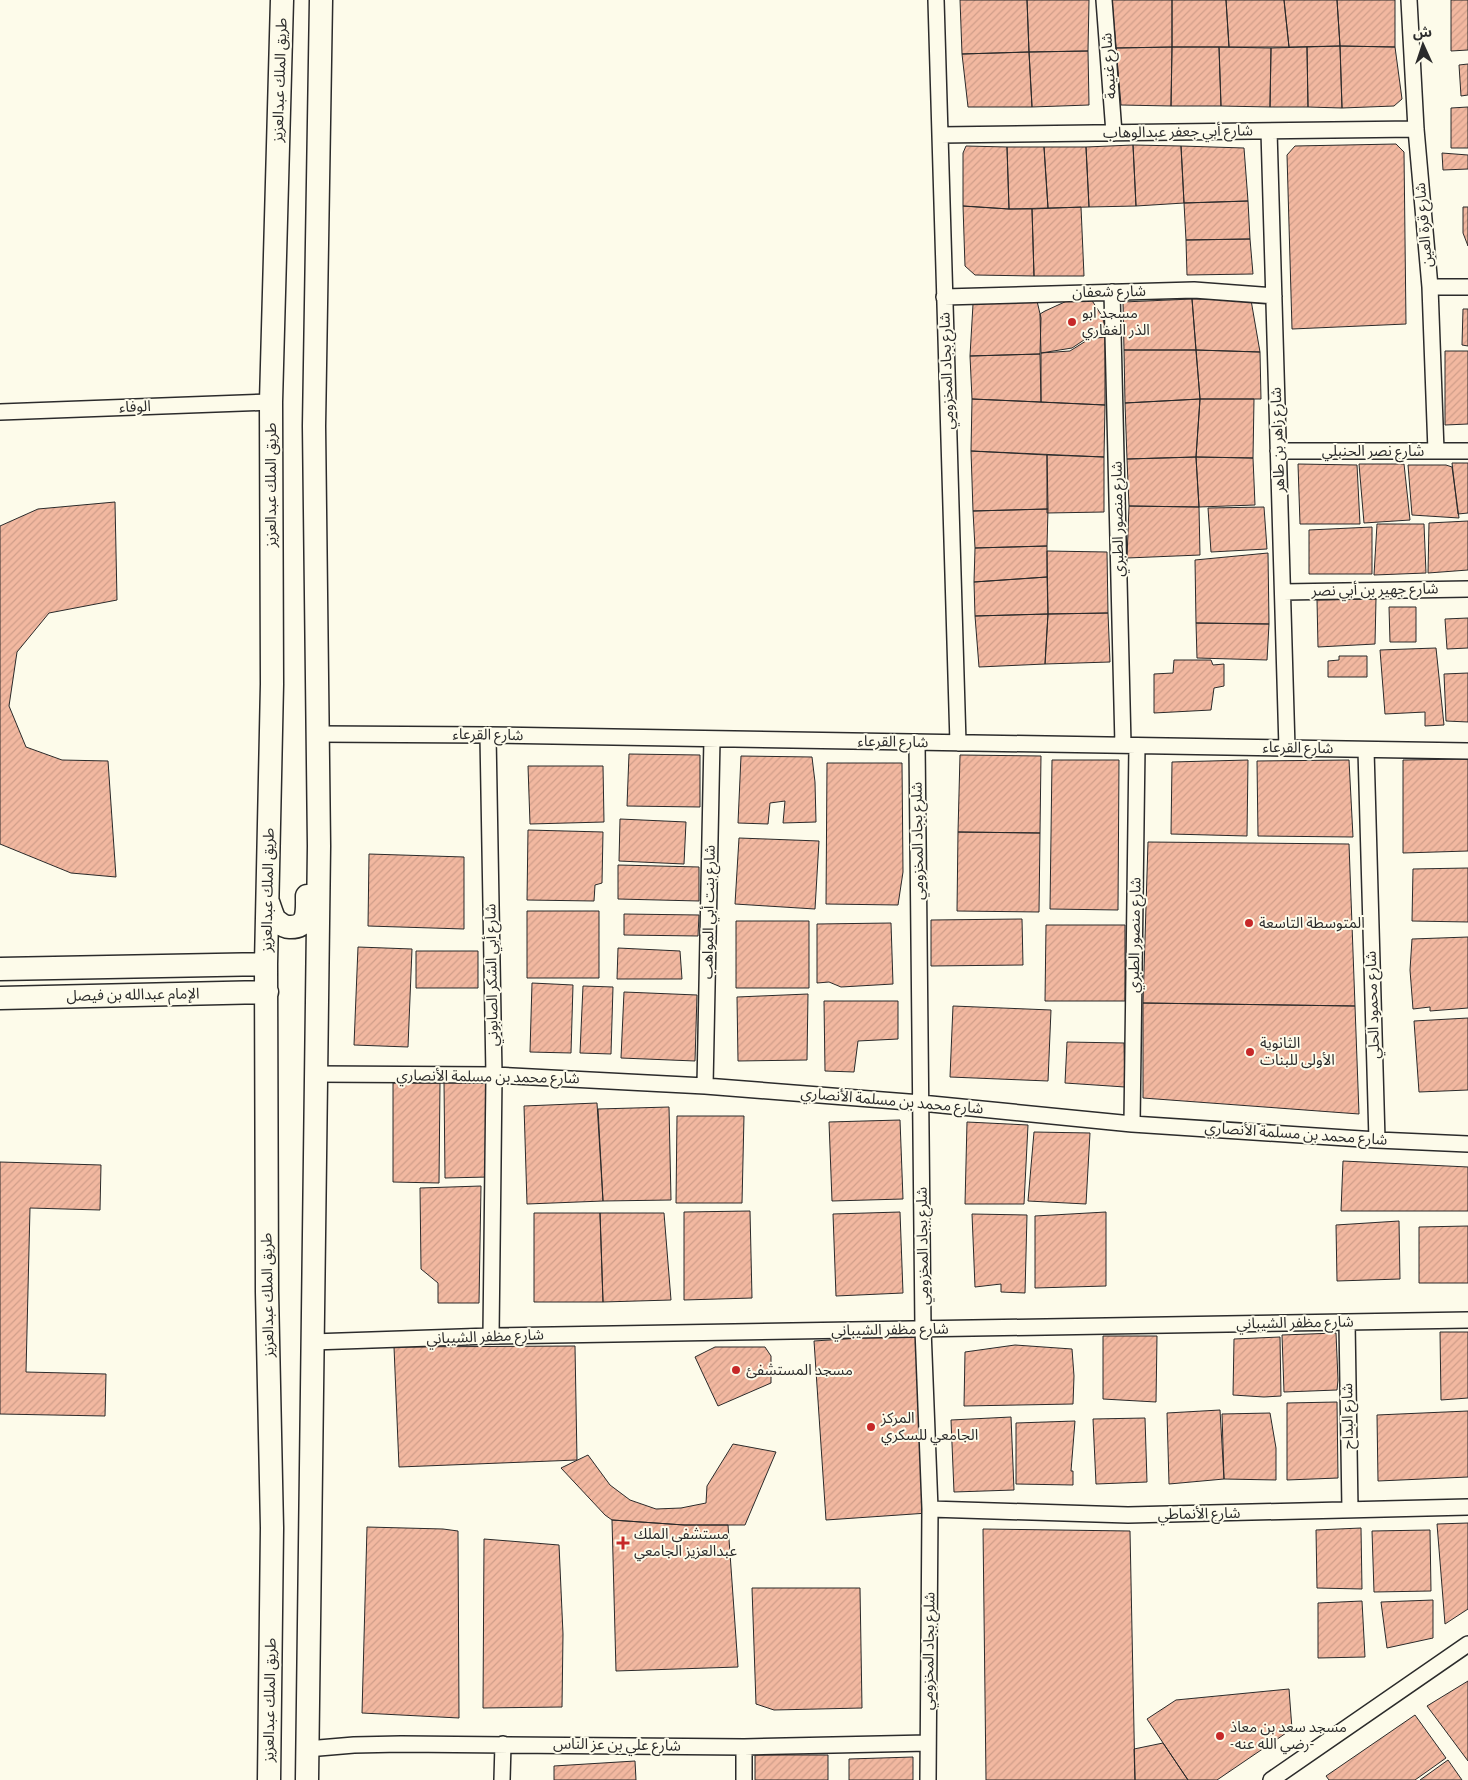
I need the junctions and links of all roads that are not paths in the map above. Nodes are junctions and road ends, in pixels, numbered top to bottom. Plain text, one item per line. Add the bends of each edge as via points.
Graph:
1 (282, 0) edge
2 (321, 0) edge
3 (936, 0) edge
4 (1104, 0) edge
5 (1409, 0) edge
6 (1416, 129) junction
7 (1269, 131) junction
8 (1114, 133) junction
9 (940, 135) junction
10 (1430, 287) junction
11 (1468, 287) edge
12 (1112, 292) junction
13 (1274, 296) junction
14 (944, 297) junction
15 (271, 402) junction
16 (0, 412) edge
17 (1278, 451) junction
18 (1436, 451) junction
19 (1468, 451) edge
20 (1468, 589) edge
21 (1283, 592) junction
22 (316, 620) junction
23 (318, 734) junction
24 (488, 735) junction
25 (712, 739) junction
26 (917, 742) junction
27 (958, 743) junction
28 (1130, 746) junction
29 (1287, 748) junction
30 (1366, 750) junction
31 (1468, 751) edge
32 (268, 902) junction
33 (266, 964) junction
34 (0, 969) edge
35 (267, 992) junction
36 (0, 998) edge
37 (315, 1074) junction
38 (494, 1074) junction
39 (705, 1086) junction
40 (921, 1103) junction
41 (1132, 1124) junction
42 (1377, 1140) junction
43 (1468, 1144) edge
44 (1468, 1320) edge
45 (1347, 1322) junction
46 (923, 1329) junction
47 (491, 1336) junction
48 (312, 1342) junction
49 (1468, 1508) edge
50 (930, 1509) junction
51 (1350, 1510) junction
52 (1468, 1644) edge
53 (928, 1743) junction
54 (502, 1744) junction
55 (744, 1747) junction
56 (307, 1749) junction
57 (269, 1780) edge
58 (307, 1780) edge
59 (502, 1780) edge
60 (744, 1780) edge
61 (928, 1780) edge
62 (1272, 1780) edge

1 - 15 main road, طريق الملك عبدالعزيز
2 - 22 main road via 314,426
3 - 9 street, شارع بجاد المخزومي
4 - 8 street, شارع غنيمة
5 - 6 street, شارع قرة العين
6 - 7 street, شارع أبي جعفر عبدالوهاب
6 - 10 street, شارع قرة العين
7 - 8 street, شارع أبي جعفر عبدالوهاب
7 - 13 street, شارع زاهر بن طاهر
8 - 9 street, شارع أبي جعفر عبدالوهاب
9 - 14 street, شارع بجاد المخزومي
10 - 11 street
10 - 18 street, شارع قرة العين
12 - 13 street, شارع شعفان via 1194,290
12 - 14 street, شارع شعفان
12 - 28 street, شارع منصور الطبري
13 - 17 street, شارع زاهر بن طاهر
14 - 27 street, شارع بجاد المخزومي
15 - 16 street, الوفاء
15 - 32 main road, طريق الملك عبدالعزيز via 272,684
17 - 18 street, شارع نصر الحنبلي
17 - 21 street, شارع زاهر بن طاهر
18 - 19 street, شارع نصر الحنبلي
20 - 21 street, شارع جهير بن أبي نصر
21 - 29 street, شارع زاهر بن طاهر
22 - 23 main road
22 - 32 main road via 308,698 307,912 304,922 296,927 285,927 275,919
23 - 24 street, شارع القرعاء
23 - 37 main road
24 - 25 street, شارع القرعاء
24 - 38 street, شارع أبي الشكر الصابوني
25 - 26 street, شارع القرعاء
25 - 39 street, شارع بنت أبي المواهب
26 - 27 street, شارع القرعاء
26 - 40 street, شلرع بجاد المخزومي
27 - 28 street, شارع القرعاء
28 - 29 street, شارع القرعاء
28 - 41 street, شارع منصور الطبري
29 - 30 street, شارع القرعاء
30 - 31 street, شارع القرعاء
30 - 42 street, شارع محمود الحلي
32 - 33 main road, طريق الملك عبدالعزيز
33 - 34 main road, الإمام عبدالله بن فيصل
33 - 35 main road, طريق الملك عبدالعزيز
35 - 36 main road, الإمام عبدالله بن فيصل
35 - 57 main road, طريق الملك عبدالعزيز via 267,1292 272,1528
37 - 38 street, شارع محمد بن مسلمة الأنصاري
37 - 48 main road
38 - 39 street, شارع محمد بن مسلمة الأنصاري
38 - 47 street, شارع أبي الشكر الصابوني
39 - 40 street, شارع محمد بن مسلمة الأنصاري
40 - 41 street, شارع محمد بن مسلمة الأنصاري
40 - 46 street, شلرع بجاد المخزومي
41 - 42 street, شارع محمد بن مسلمة الأنصاري
42 - 43 street, شارع محمد بن مسلمة الأنصاري
44 - 45 street, شارع مظفر الشيباني
45 - 46 street, شارع مظفر الشيباني
45 - 51 street, شارع البداح
46 - 47 street, شارع مظفر الشيباني
46 - 50 street, شلرع بجاد المخزومي
47 - 48 street, شارع مظفر الشيباني
48 - 56 main road
49 - 51 street, شارع الأنماطي
50 - 51 street, شارع الأنماطي via 1128,1515
50 - 53 street, شلرع بجاد المخزومي
52 - 62 street
53 - 55 street, شارع علي بن عز الناس
53 - 61 street, شلرع بجاد المخزومي
54 - 55 street, شارع علي بن عز الناس
54 - 56 street, شارع علي بن عز الناس via 354,1744
54 - 59 street
55 - 60 street
56 - 58 main road

